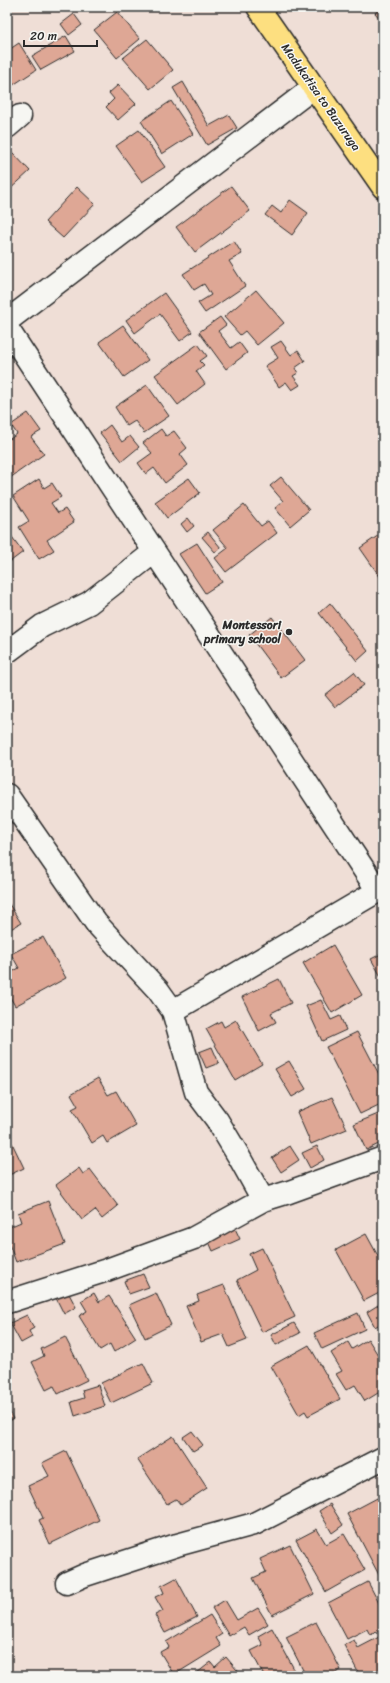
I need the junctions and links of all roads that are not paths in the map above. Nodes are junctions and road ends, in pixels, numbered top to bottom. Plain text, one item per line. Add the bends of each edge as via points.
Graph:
1 (258, 7) edge
2 (314, 87) junction
3 (383, 187) edge
4 (7, 321) edge
5 (7, 328) edge
6 (154, 552) junction
7 (7, 652) edge
8 (7, 795) edge
9 (380, 890) edge
10 (173, 1011) junction
11 (383, 1158) edge
12 (262, 1200) junction
13 (7, 1302) edge
14 (383, 1458) edge
15 (67, 1583) dead end

1 - 2 main road, Madukatisa to Buzuruga
2 - 3 main road, Madukatisa to Buzuruga
2 - 4 street
5 - 6 street
6 - 7 street via 89,603 42,626
6 - 9 street
8 - 10 street via 96,923 158,990
9 - 10 street
10 - 12 street via 196,1092 235,1149
11 - 12 street
12 - 13 street via 194,1238 104,1271
14 - 15 street via 254,1524 177,1545

